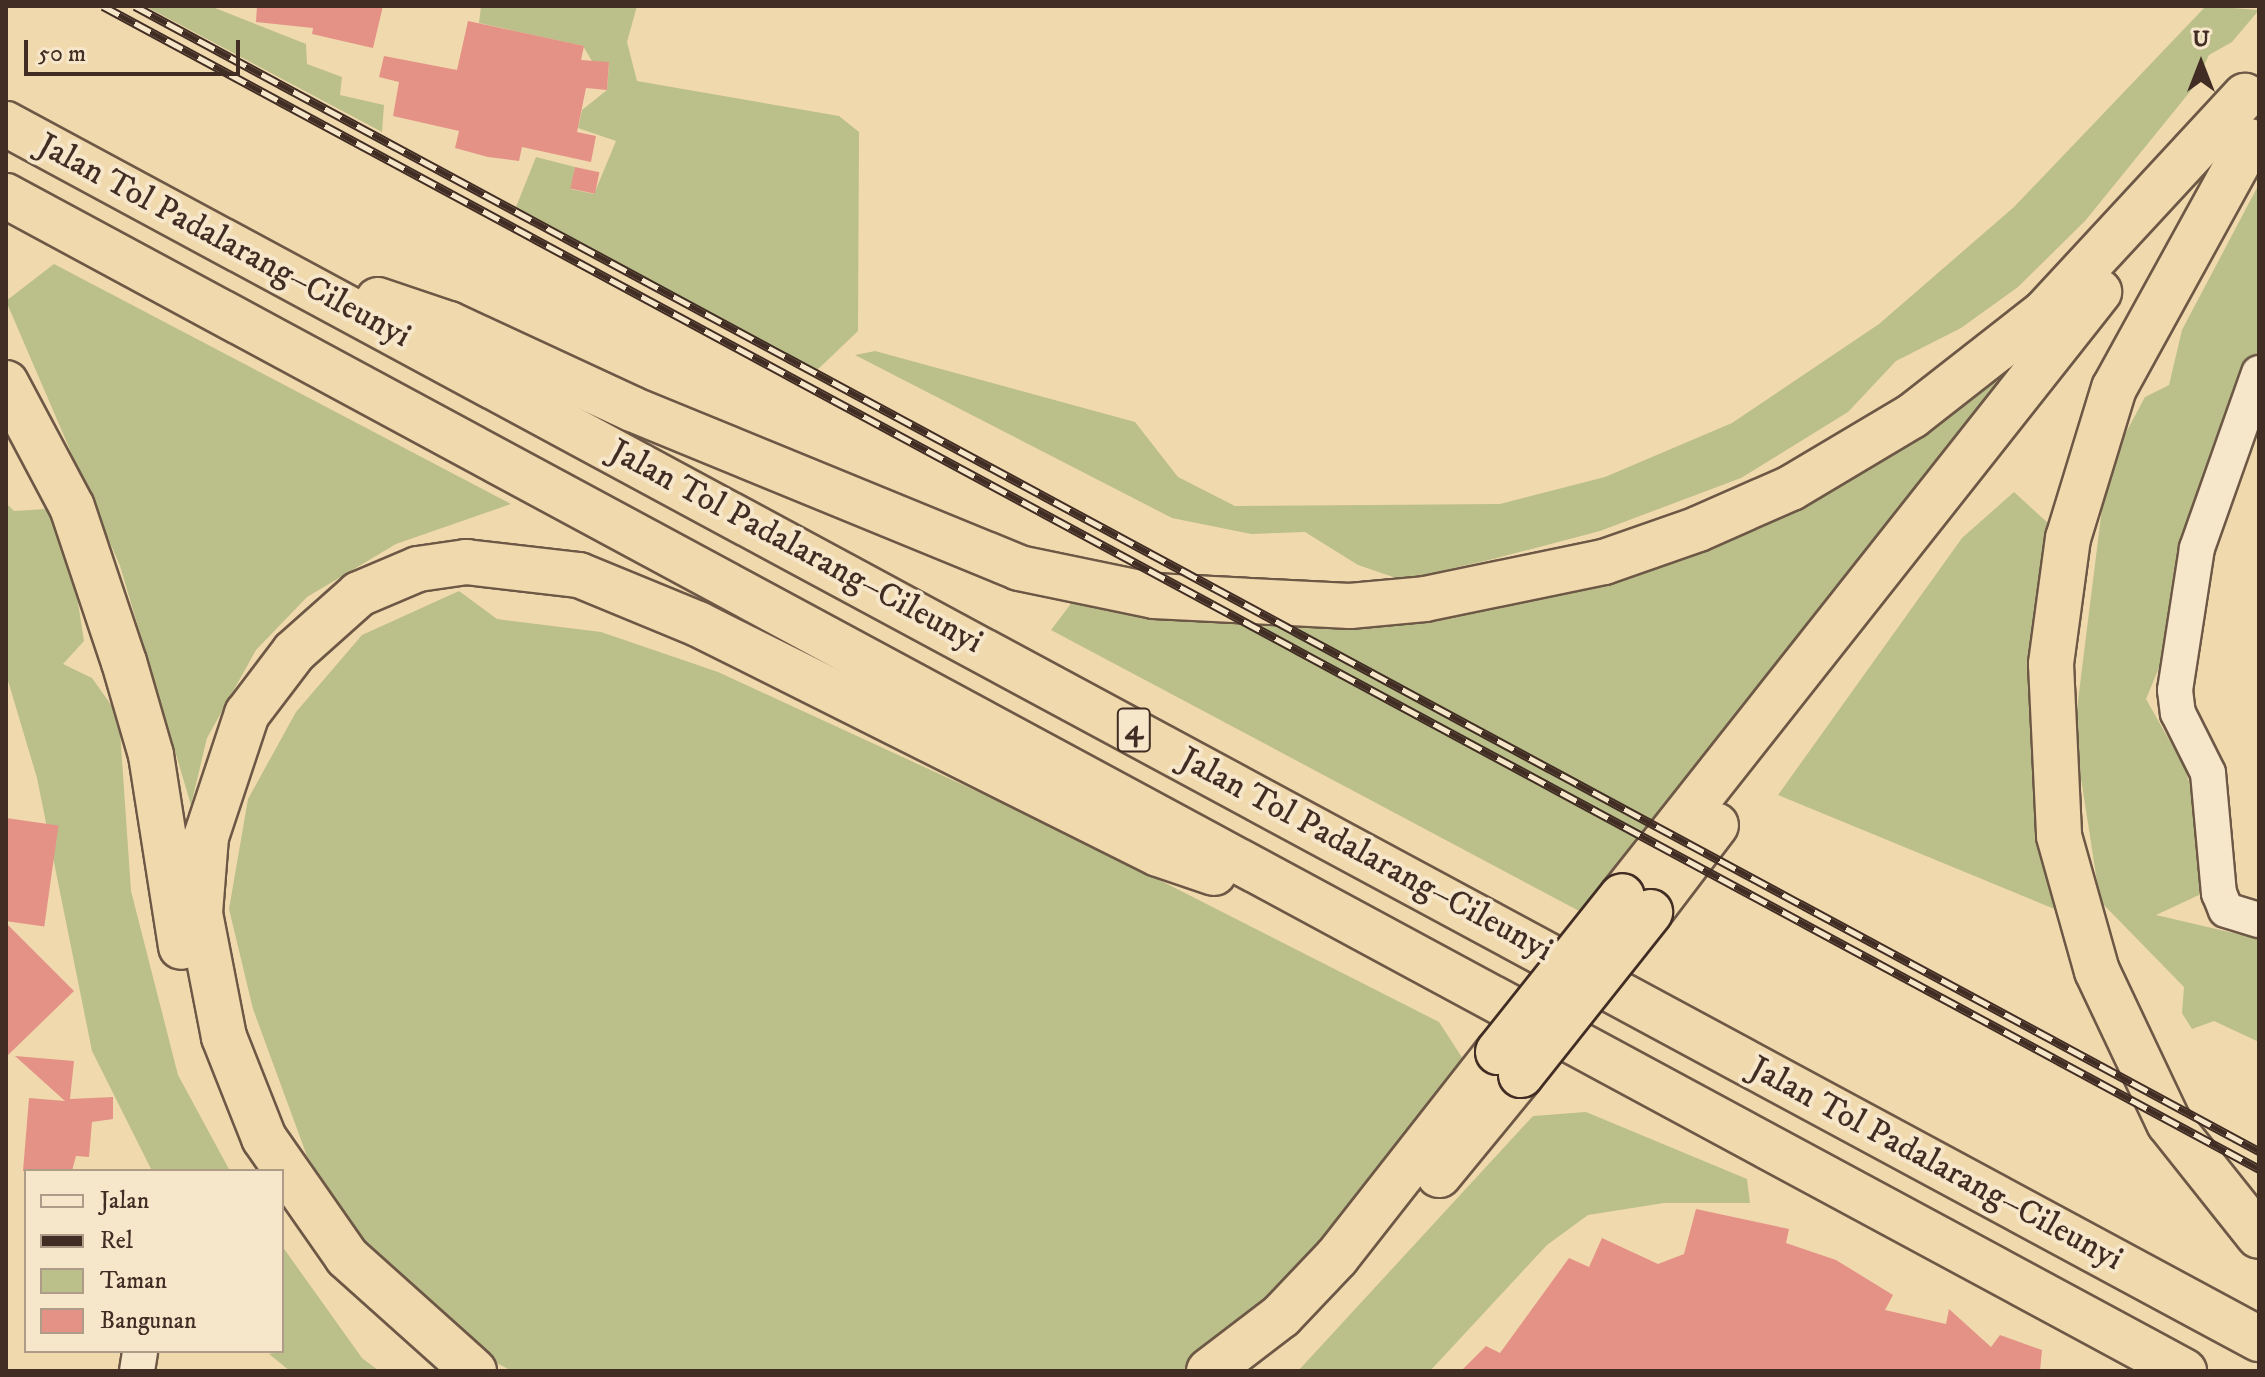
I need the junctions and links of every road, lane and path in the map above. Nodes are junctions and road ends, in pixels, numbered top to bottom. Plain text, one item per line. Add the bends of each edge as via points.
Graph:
1 (2253, 111) edge
2 (6, 124) edge
3 (6, 196) edge
4 (260, 261) junction
5 (2259, 373) edge
6 (6, 383) edge
7 (1344, 919) junction
8 (2259, 920) edge
9 (1510, 1064) junction
10 (259, 1169) edge
11 (284, 1208) edge
12 (2259, 1236) edge
13 (2259, 1339) edge
14 (444, 1371) edge
15 (474, 1371) edge
16 (1209, 1371) edge
17 (1243, 1371) edge
18 (2184, 1371) edge

1 - 4 highway via 2044,313 1912,416 1791,488 1604,562 1500,588 1365,605 1154,596 1019,568 632,409 449,324
1 - 9 highway, bridge via 1946,515
1 - 12 highway via 2149,314 2093,442 2068,538 2051,678 2059,836 2097,971 2169,1123
2 - 4 highway, Jalan Tol Padalarang–Cileunyi / 4
3 - 7 highway, Jalan Tol Padalarang–Cileunyi / 4
4 - 13 highway, Jalan Tol Padalarang–Cileunyi / 4
5 - 8 street via 2197,548 2175,690 2178,713 2208,773 2219,893 2226,910
6 - 10 highway via 72,507 99,581 151,755 200,1026 232,1118
7 - 15 highway via 1158,854 698,624 579,575 466,562 418,569 359,594 294,652 247,714 206,837 200,913 224,1037 264,1138 347,1257
7 - 18 highway, Jalan Tol Padalarang–Cileunyi / 4
9 - 16 highway via 1281,1316
9 - 17 highway via 1313,1315
11 - 14 highway via 330,1267

